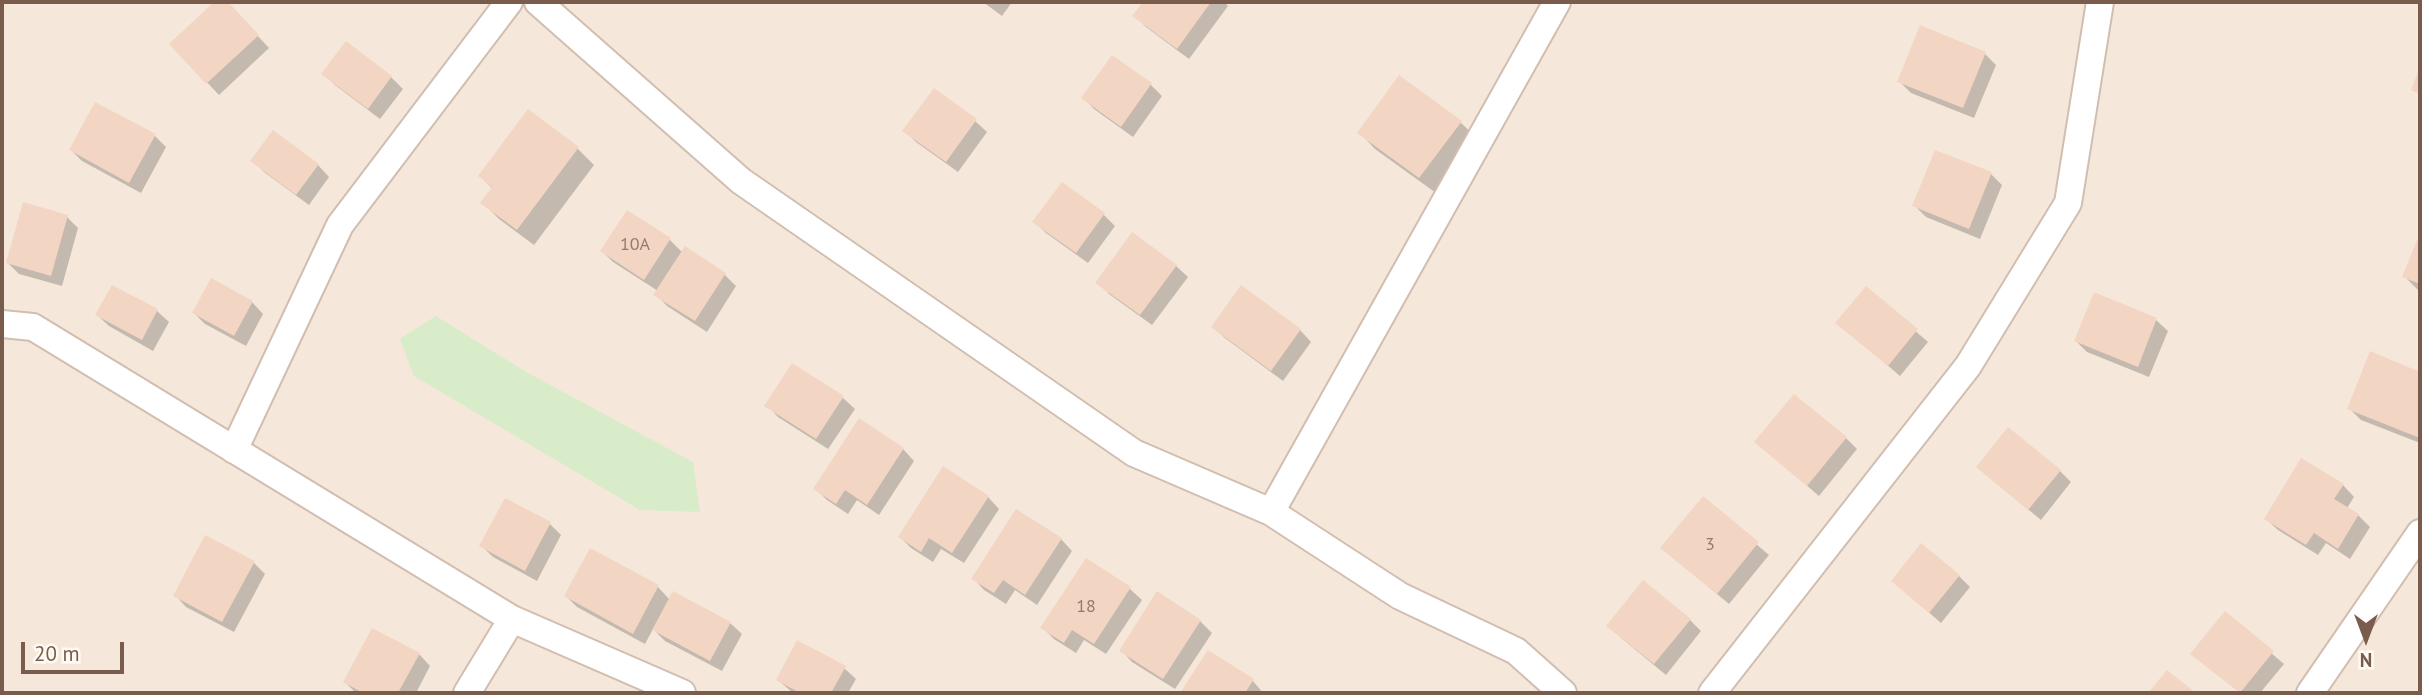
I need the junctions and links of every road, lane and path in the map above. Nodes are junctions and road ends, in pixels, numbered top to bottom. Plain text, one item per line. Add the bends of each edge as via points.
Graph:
1 (509, 2) edge
2 (538, 2) edge
3 (1557, 2) edge
4 (2100, 2) edge
5 (2, 324) edge
6 (234, 450) junction
7 (1271, 512) junction
8 (2420, 533) edge
9 (512, 619) junction
10 (467, 693) edge
11 (682, 693) edge
12 (1563, 693) edge
13 (1712, 693) edge
14 (2310, 693) edge

1 - 6 street via 340,225
2 - 7 street via 741,181 1134,453
3 - 7 street
4 - 13 street via 2068,203 1968,366
5 - 6 street via 33,327
6 - 9 street
7 - 12 street via 1399,596 1516,651
8 - 14 street
9 - 10 street
9 - 11 street

